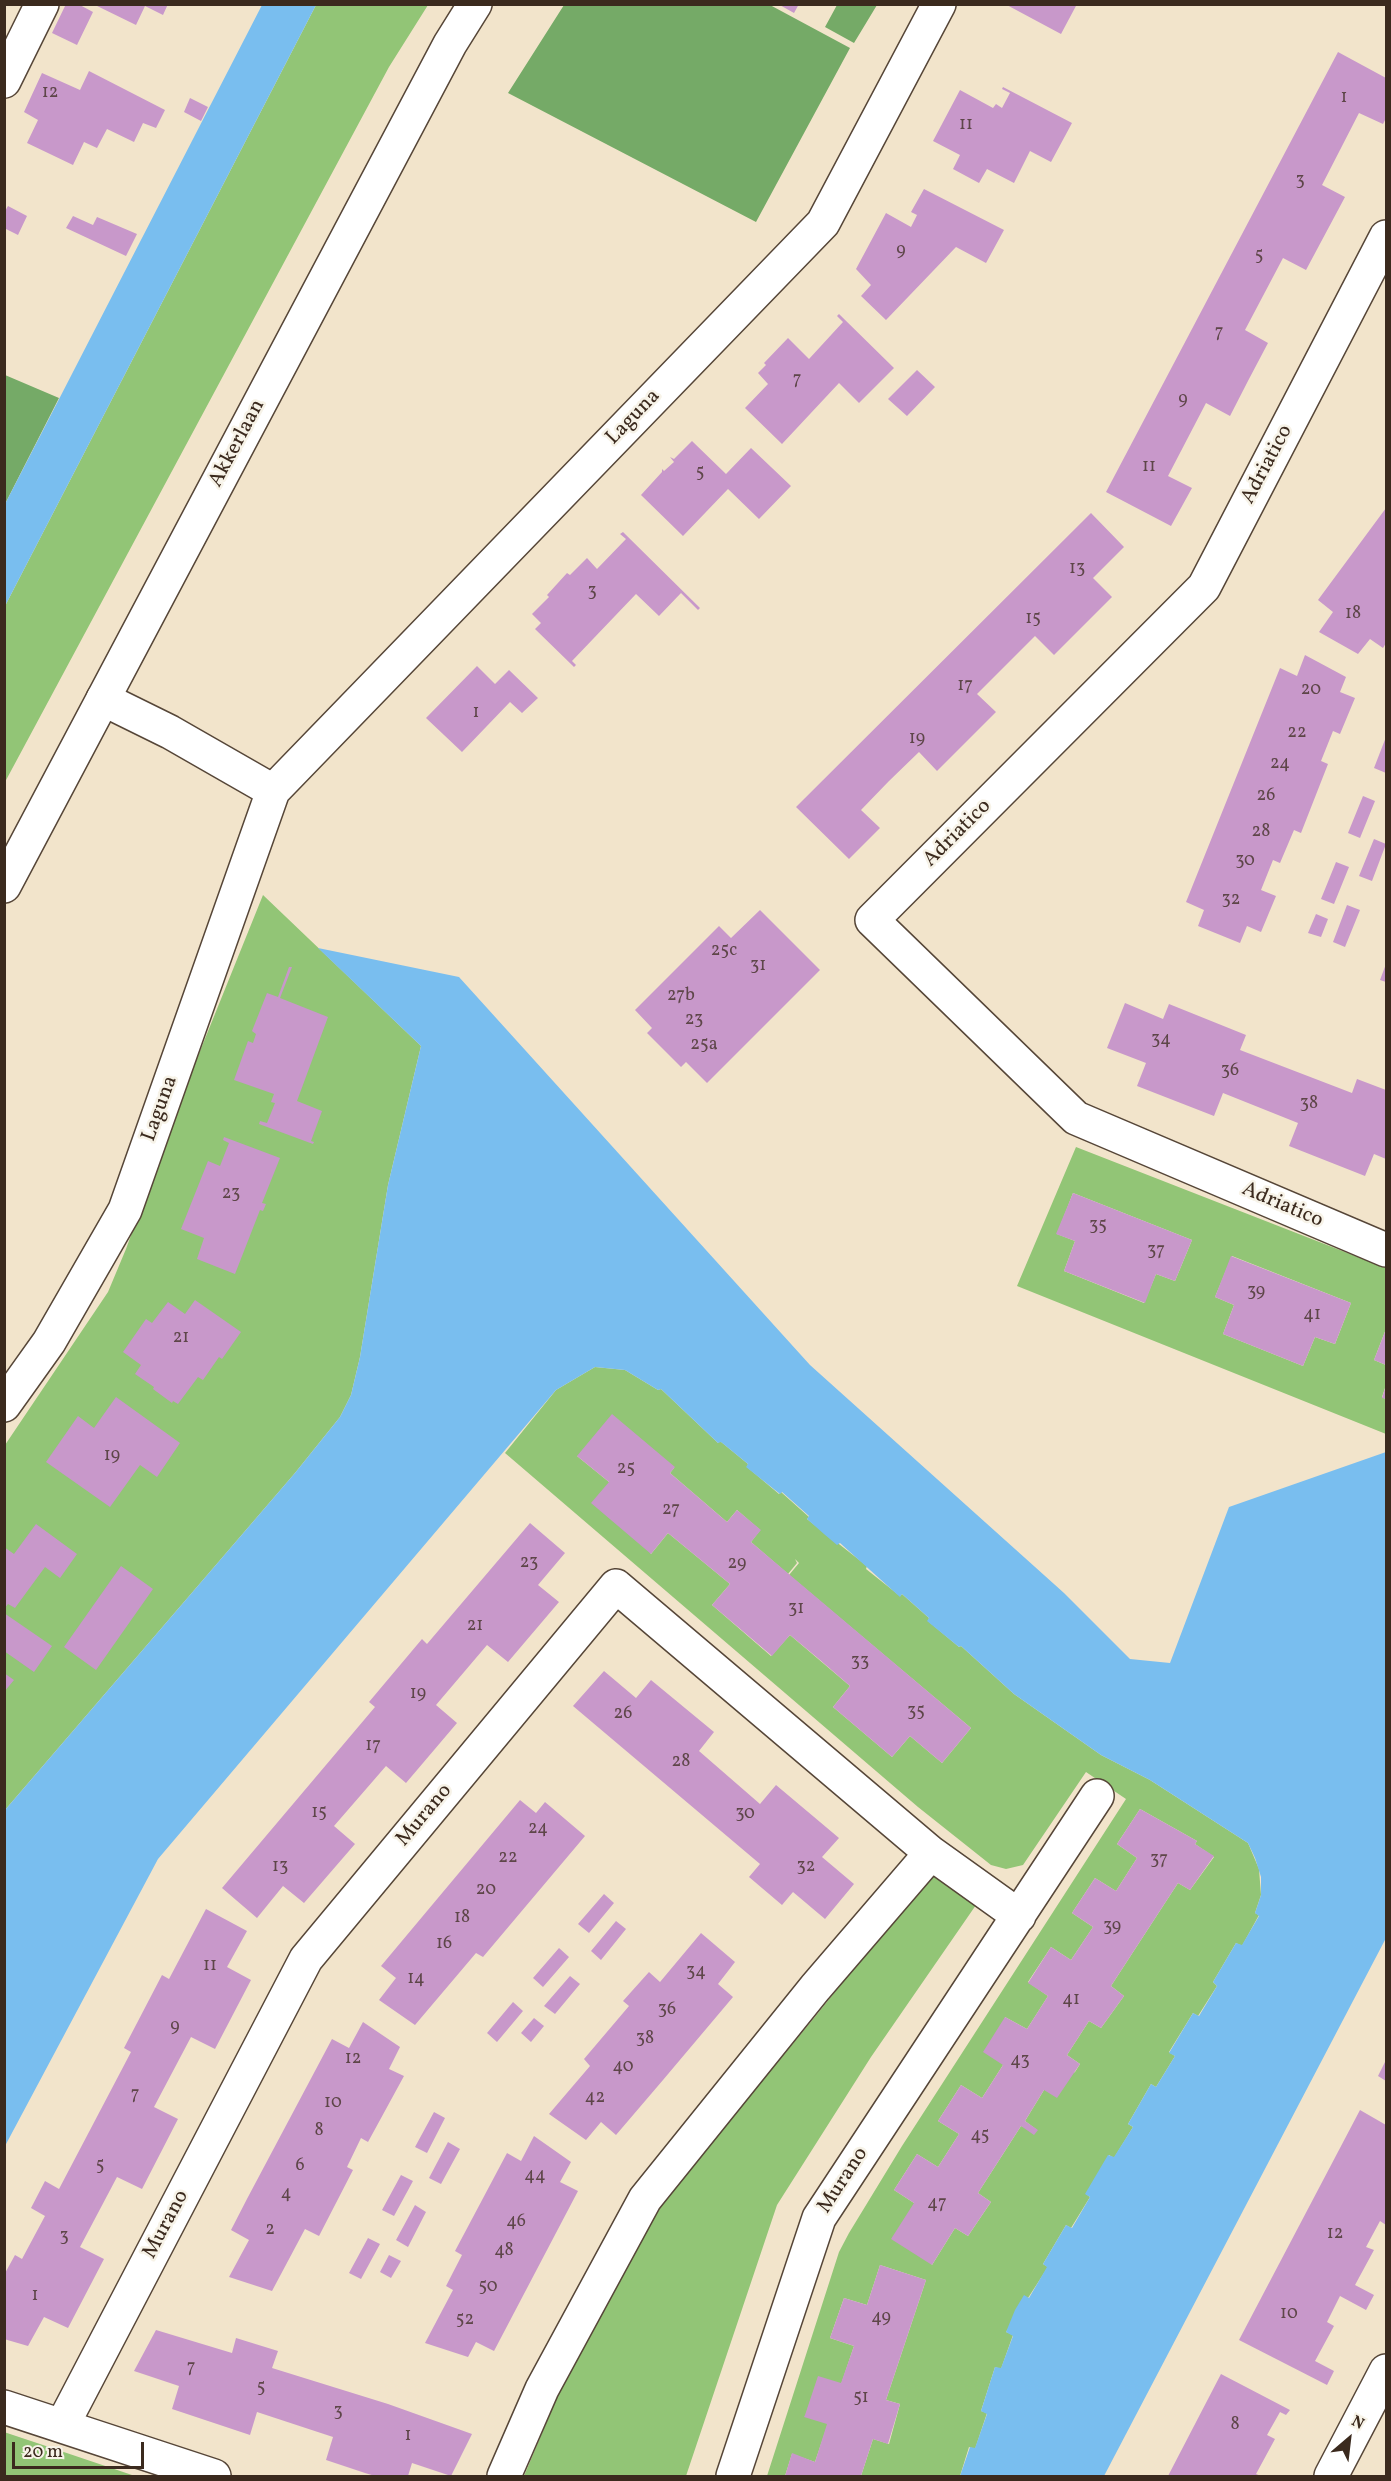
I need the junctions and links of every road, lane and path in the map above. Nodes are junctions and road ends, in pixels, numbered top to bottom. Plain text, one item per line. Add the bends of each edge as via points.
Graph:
1 (42, 4) edge
2 (475, 4) edge
3 (939, 4) edge
4 (4, 81) edge
5 (1386, 237) edge
6 (103, 699) junction
7 (273, 791) junction
8 (4, 886) edge
9 (1386, 1250) edge
10 (4, 1405) edge
11 (1097, 1796) dead end
12 (931, 1853) junction
13 (1019, 1916) junction
14 (1386, 2371) edge
15 (4, 2407) edge
16 (62, 2426) junction
17 (214, 2476) edge
18 (504, 2476) edge
19 (733, 2476) edge
20 (1331, 2476) edge

1 - 4 street
2 - 6 street, Akkerlaan via 450,44
3 - 7 street, Laguna via 823,223
5 - 9 street, Adriatico via 1204,587 872,920 1076,1118
6 - 7 street
6 - 8 street, Akkerlaan
7 - 10 street, Laguna via 125,1210 49,1342
11 - 13 street, Murano
12 - 13 street, Murano
12 - 16 street, Murano via 616,1586 306,1959
12 - 18 street via 815,1988 645,2199 542,2389
13 - 19 street, Murano via 819,2218
14 - 20 street
15 - 16 street
16 - 17 street

